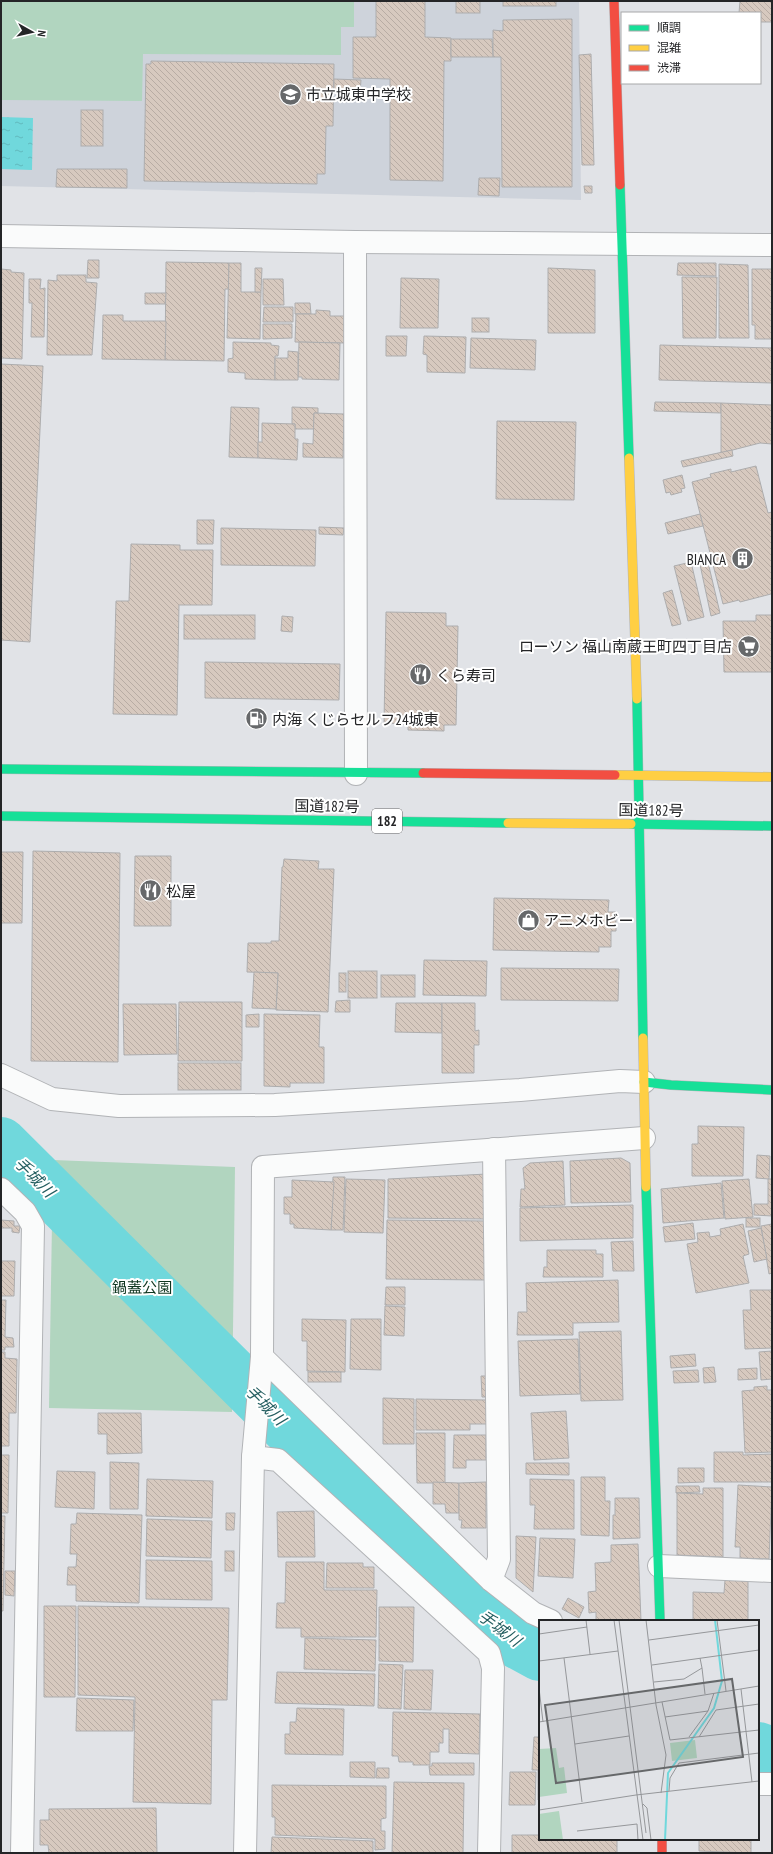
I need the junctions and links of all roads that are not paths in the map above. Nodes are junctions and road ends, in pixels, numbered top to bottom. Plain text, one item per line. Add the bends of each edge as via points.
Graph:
1 (614, 1) edge
2 (1, 236) edge
3 (355, 242) junction
4 (622, 244) junction
5 (772, 245) edge
6 (1, 769) edge
7 (356, 774) junction
8 (639, 775) junction
9 (772, 777) edge
10 (1, 816) edge
11 (639, 824) junction
12 (772, 826) edge
13 (1, 1075) edge
14 (644, 1082) junction
15 (772, 1090) edge
16 (644, 1138) junction
17 (494, 1149) junction
18 (1, 1189) edge
19 (261, 1363) junction
20 (253, 1457) junction
21 (659, 1566) junction
22 (772, 1571) edge
23 (491, 1580) junction
24 (548, 1620) edge
25 (660, 1620) edge
26 (759, 1784) edge
27 (772, 1784) edge
28 (662, 1840) edge
29 (22, 1853) edge
30 (245, 1853) edge
31 (489, 1853) edge
32 (662, 1853) edge

1 - 4 main road
2 - 3 street
3 - 4 street
3 - 7 street
4 - 5 street
4 - 8 main road
6 - 7 main road
7 - 8 main road
8 - 9 main road
8 - 11 main road
10 - 11 main road, 国道182号 / 182
11 - 12 main road, 国道182号 / 182
11 - 14 main road
13 - 14 street via 52,1099 119,1106 275,1104 520,1090 620,1081
14 - 15 main road via 671,1086
14 - 16 main road
16 - 17 street
16 - 21 main road
17 - 19 street via 263,1167
17 - 23 street via 499,1559
18 - 29 street via 25,1212 33,1226
19 - 20 street
19 - 23 street
20 - 30 street
20 - 31 street via 278,1460 489,1653 493,1668
21 - 22 street
21 - 25 main road
23 - 24 street via 533,1613
26 - 27 street
28 - 32 main road

